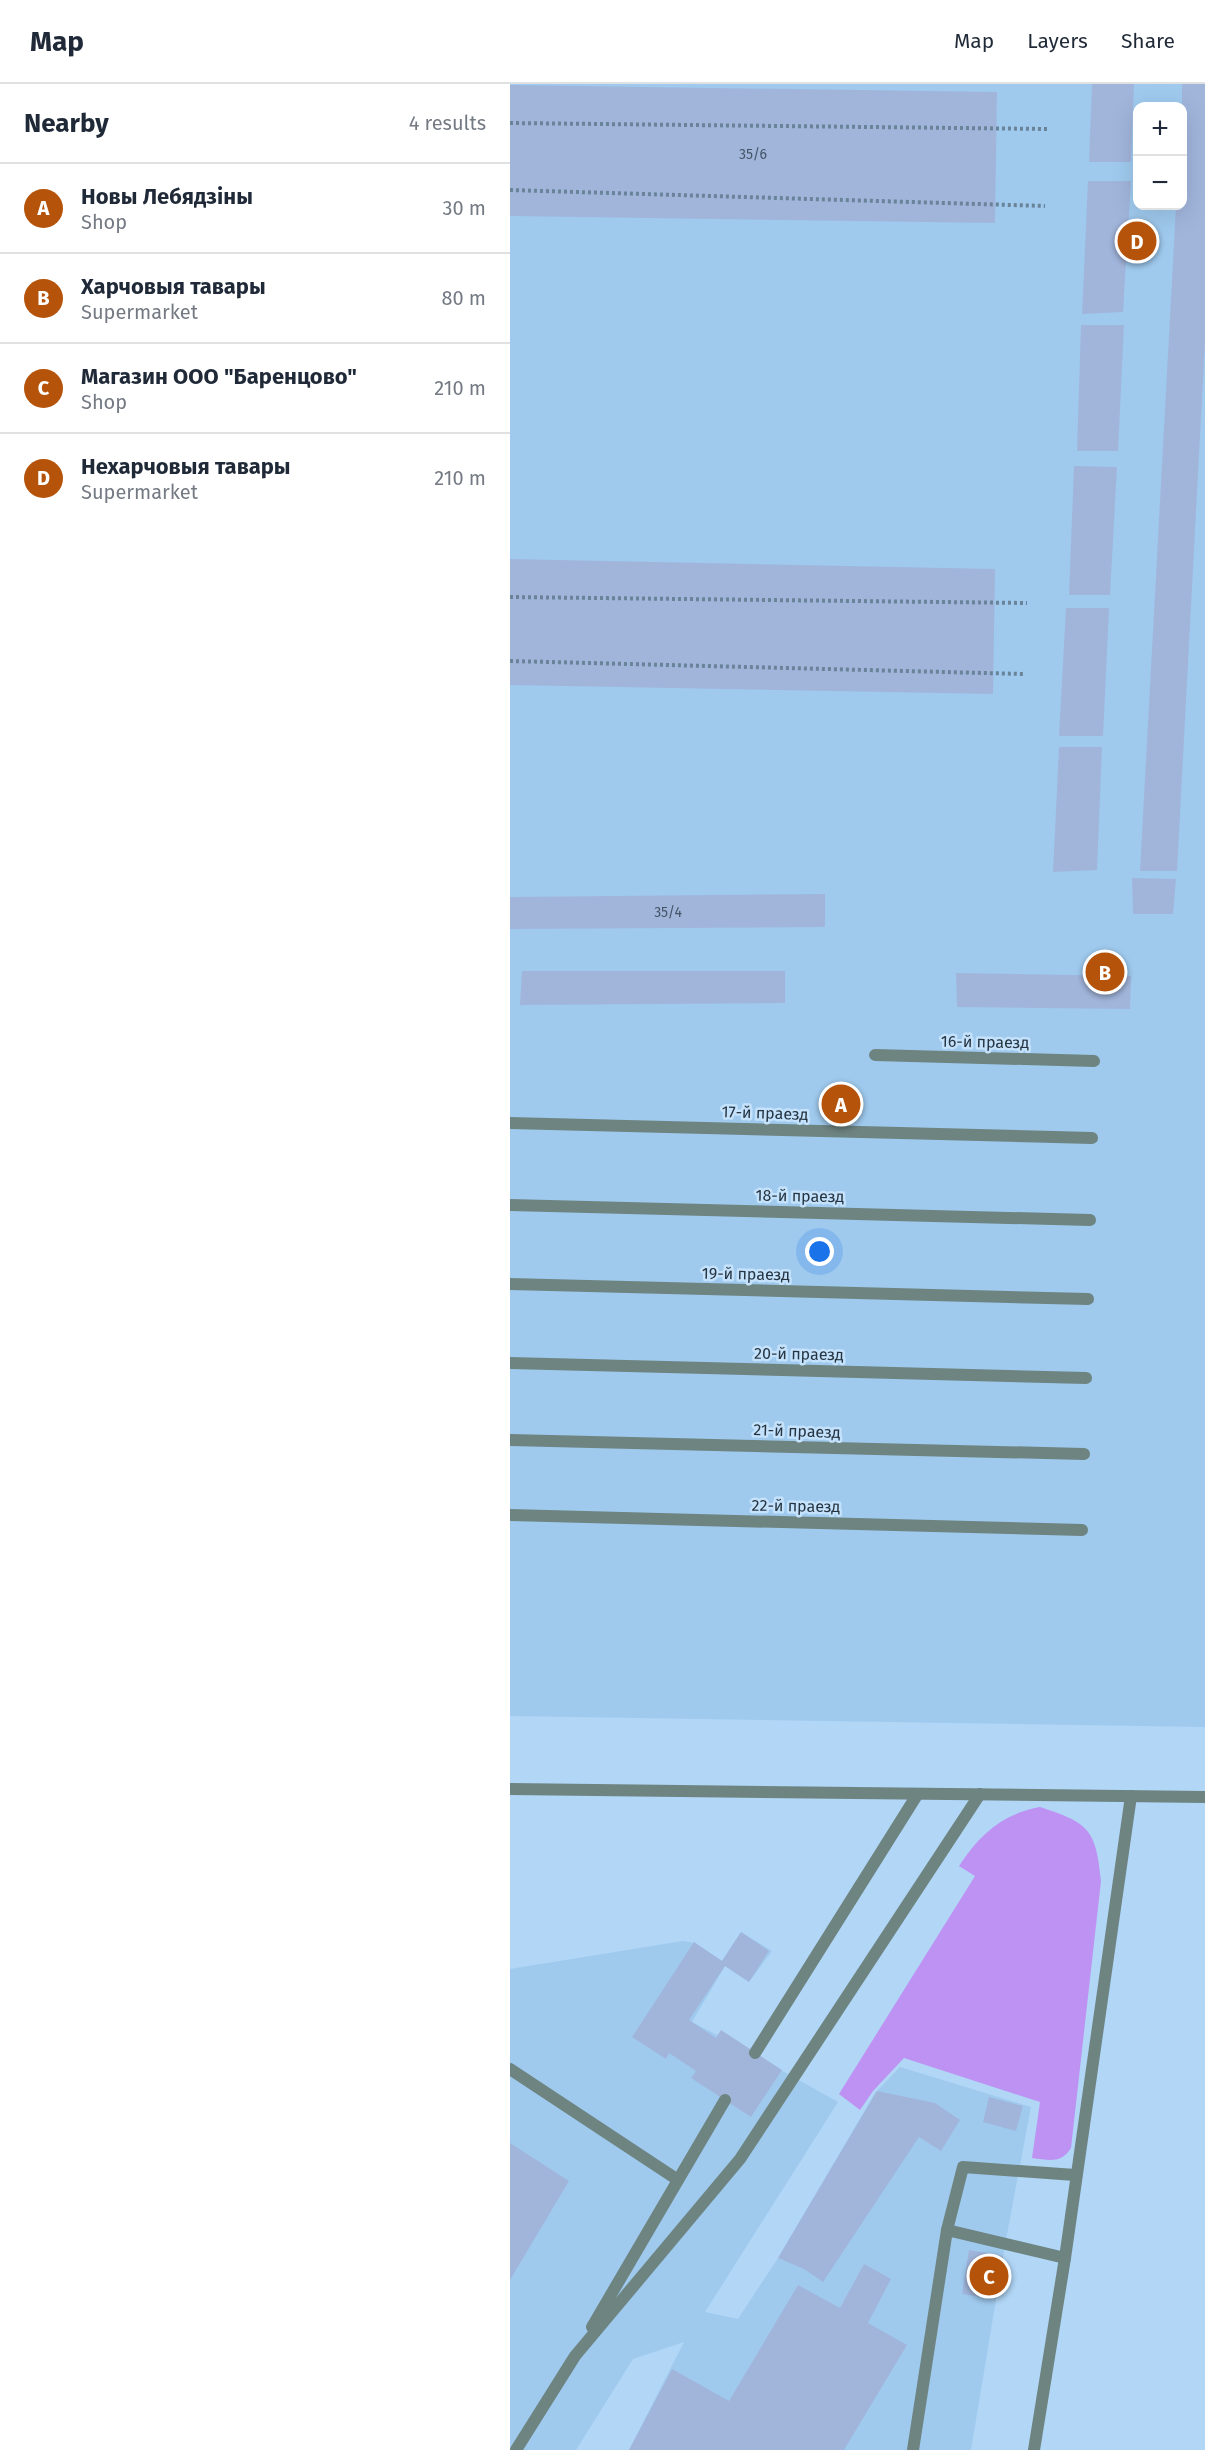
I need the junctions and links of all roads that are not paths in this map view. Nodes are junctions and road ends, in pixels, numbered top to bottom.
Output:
1 (875, 1055) dead end
2 (1094, 1061) dead end
3 (510, 1123) edge
4 (1092, 1138) dead end
5 (510, 1205) edge
6 (1090, 1220) dead end
7 (510, 1284) edge
8 (1088, 1299) dead end
9 (510, 1363) edge
10 (1086, 1378) dead end
11 (510, 1440) edge
12 (1084, 1455) dead end
13 (510, 1515) edge
14 (1082, 1530) dead end
15 (510, 1789) edge
16 (980, 1794) junction
17 (917, 1795) junction
18 (1131, 1796) junction
19 (1205, 1797) edge
20 (755, 2053) dead end
21 (510, 2068) edge
22 (725, 2100) dead end
23 (1075, 2175) junction
24 (678, 2180) junction
25 (947, 2230) junction
26 (1065, 2258) junction
27 (575, 2356) junction
28 (516, 2450) edge
29 (913, 2450) edge
30 (1034, 2450) edge

1 - 2 street, 16-й праезд
3 - 4 street, 17-й праезд
5 - 6 street, 18-й праезд
7 - 8 street, 19-й праезд
9 - 10 street, 20-й праезд
11 - 12 street, 21-й праезд
13 - 14 street, 22-й праезд
15 - 17 street
16 - 17 street
16 - 18 street
16 - 27 street
17 - 20 street
18 - 19 street
18 - 23 street
21 - 24 street
22 - 24 street
23 - 25 street
23 - 26 street
24 - 27 street
25 - 26 street
25 - 29 street
26 - 30 street
27 - 28 street

